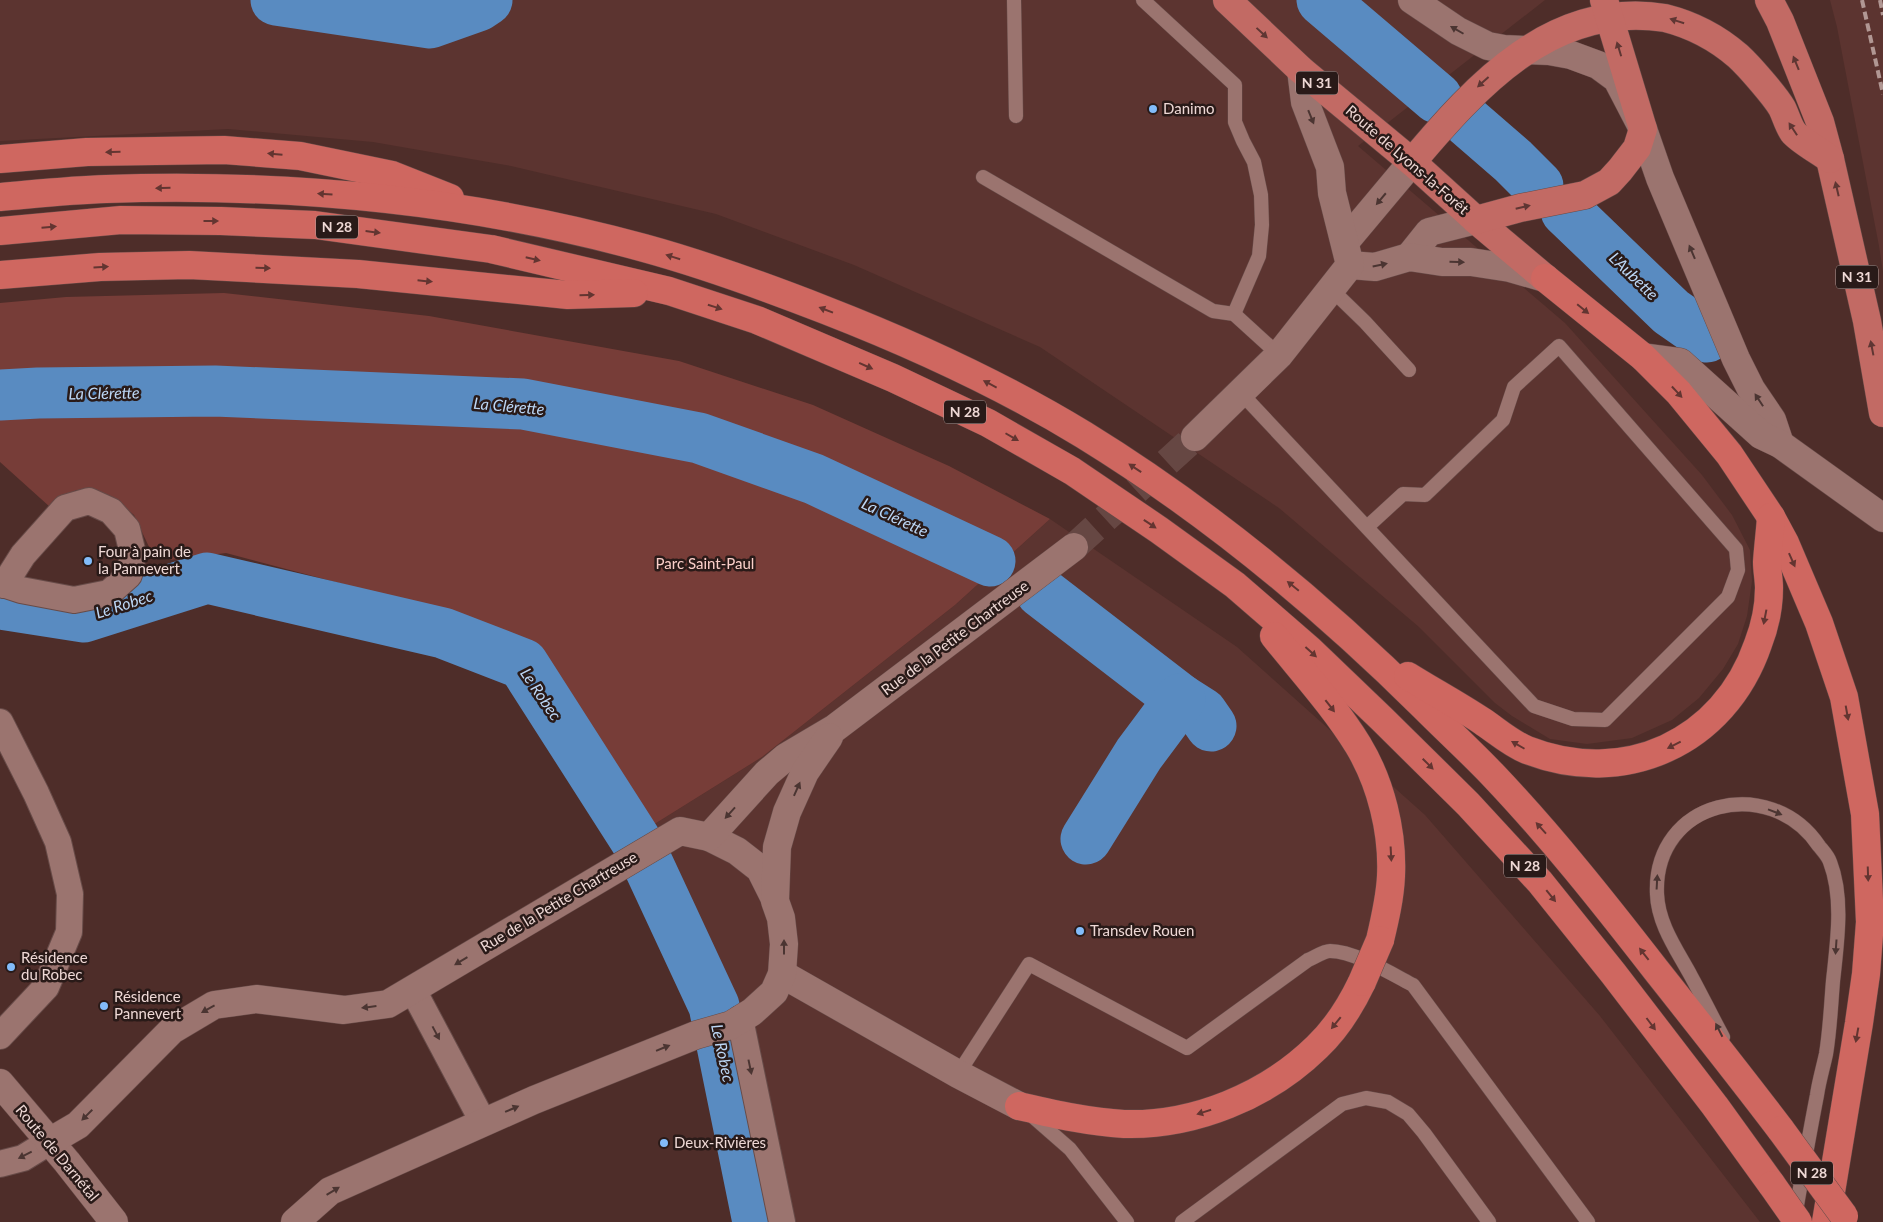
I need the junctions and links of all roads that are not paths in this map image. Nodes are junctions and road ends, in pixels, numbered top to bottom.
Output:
1 (1014, 0) edge
2 (1143, 0) edge
3 (1227, 0) edge
4 (1412, 0) edge
5 (1769, 0) edge
6 (1606, 6) edge
7 (1519, 50) junction
8 (1301, 70) junction
9 (1016, 116) dead end
10 (1643, 129) junction
11 (0, 159) edge
12 (1830, 159) junction
13 (1412, 162) junction
14 (983, 177) dead end
15 (0, 197) edge
16 (495, 216) junction
17 (1476, 220) junction
18 (0, 231) edge
19 (1348, 253) junction
20 (1409, 257) junction
21 (0, 275) edge
22 (1545, 278) junction
23 (1331, 289) junction
24 (669, 292) junction
25 (1234, 314) junction
26 (1280, 355) junction
27 (1643, 357) junction
28 (1409, 370) dead end
29 (1241, 393) junction
30 (1883, 413) edge
31 (1195, 437) tunnel mouth
32 (1780, 444) junction
33 (1771, 516) junction
34 (1883, 518) edge
35 (1367, 527) junction
36 (1074, 547) tunnel mouth
37 (2, 584) edge
38 (1235, 585) junction
39 (1369, 653) junction
40 (0, 722) edge
41 (835, 728) junction
42 (709, 837) junction
43 (775, 901) junction
44 (782, 974) junction
45 (413, 990) junction
46 (736, 1022) junction
47 (0, 1036) edge
48 (958, 1074) junction
49 (0, 1084) edge
50 (1750, 1089) junction
51 (1020, 1106) junction
52 (483, 1122) junction
53 (49, 1142) junction
54 (0, 1164) edge
55 (1839, 1220) edge
56 (114, 1222) edge
57 (295, 1222) edge
58 (782, 1222) edge
59 (1127, 1222) edge
60 (1182, 1222) edge
61 (1489, 1222) edge
62 (1588, 1222) edge
63 (1794, 1222) edge
64 (1798, 1222) edge

1 - 9 lane
2 - 25 lane
3 -> 8 main road, Route de Lyons-la-Forêt / N 31
7 -> 4 street
12 -> 5 main road, N 31
6 - 7 main road
10 -> 6 main road
12 -> 6 main road
7 - 10 street
7 -> 13 main road
8 - 13 main road, Route de Lyons-la-Forêt / N 31
8 -> 19 street
17 -> 10 main road
32 -> 10 street
16 -> 11 highway
30 -> 12 main road, N 31
13 - 17 main road, Route de Lyons-la-Forêt / N 31
13 -> 19 street
14 - 25 lane
16 -> 15 highway, N 28
39 -> 16 highway, N 28
17 - 20 street
17 - 22 main road, Route de Lyons-la-Forêt / N 31
18 -> 24 highway, N 28
19 -> 20 street
19 - 23 street
20 -> 22 street
21 -> 24 highway
22 -> 27 highway, N 31
23 - 26 street
23 - 28 lane
24 -> 38 highway, N 28
25 - 26 lane
26 - 29 street
27 - 32 street
27 -> 33 highway, N 31
29 - 31 street
29 - 35 lane
32 - 34 street
33 -> 39 highway
33 -> 55 highway, N 31
35 - 35 lane
36 - 41 street, Rue de la Petite Chartreuse
37 - 37 street
38 -> 51 highway, bridge
38 -> 64 highway, N 28, bridge
50 -> 39 highway, N 28
40 - 47 street
41 -> 42 street, Rue de la Petite Chartreuse
43 -> 41 street, Rue de la Petite Chartreuse
42 - 43 street, Rue de la Petite Chartreuse
42 -> 45 street, Rue de la Petite Chartreuse
44 -> 43 street, Rue de la Petite Chartreuse
44 - 46 street, Rue de la Petite Chartreuse
44 - 48 street
45 -> 52 street
45 -> 53 street, Rue de la Petite Chartreuse
52 -> 46 street, Rue de la Petite Chartreuse
46 -> 58 street
48 - 51 street
48 - 62 lane
49 - 53 street, Route de Darnétal
50 - 55 highway, N 28, bridge
50 -> 63 lane
51 - 59 lane
57 -> 52 street, Rue de la Petite Chartreuse
53 -> 54 street
53 - 56 street, Route de Darnétal
60 - 61 lane

